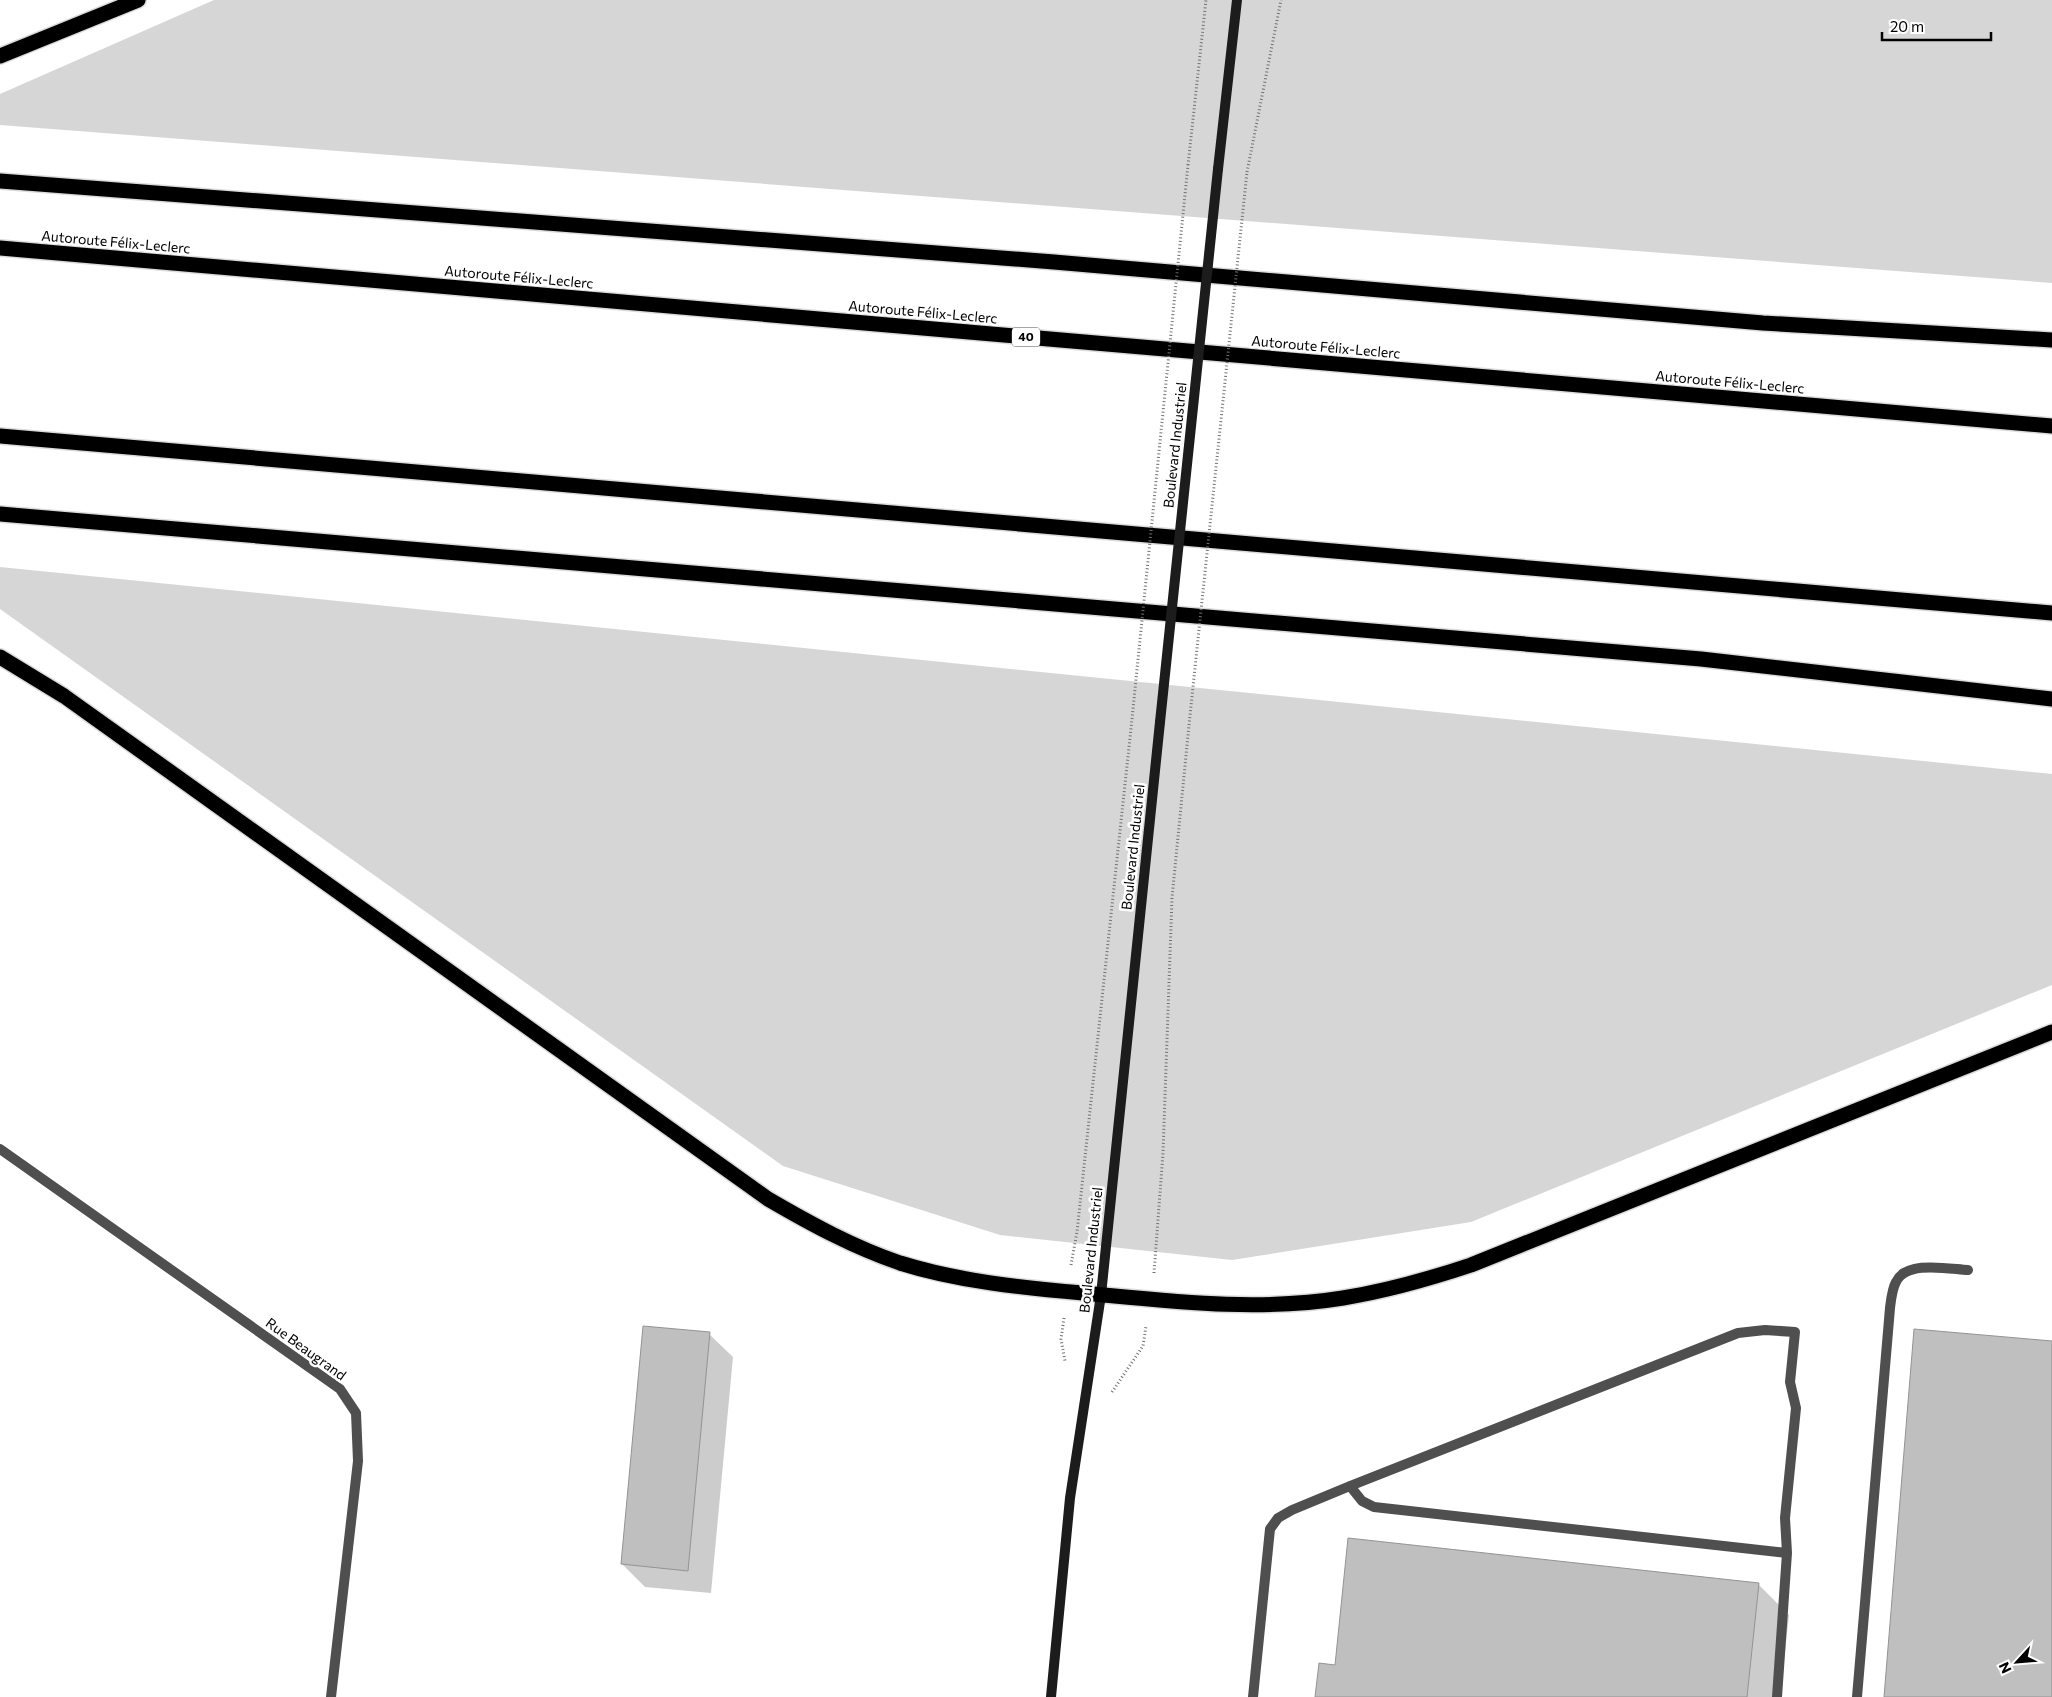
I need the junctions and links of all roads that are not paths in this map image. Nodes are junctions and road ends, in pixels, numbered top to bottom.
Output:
1 (138, 0) edge
2 (1238, 0) edge
3 (0, 56) edge
4 (0, 181) edge
5 (0, 248) edge
6 (2052, 340) edge
7 (2052, 426) edge
8 (0, 436) edge
9 (0, 514) edge
10 (2052, 614) edge
11 (0, 657) edge
12 (2052, 698) edge
13 (2052, 1032) edge
14 (0, 1149) edge
15 (1968, 1270) dead end
16 (1101, 1295) junction
17 (1350, 1486) junction
18 (1787, 1553) junction
19 (331, 1697) edge
20 (1051, 1697) edge
21 (1253, 1697) edge
22 (1777, 1697) edge
23 (1857, 1697) edge

1 - 3 highway
2 - 16 street, Boulevard Industriel, bridge
4 - 6 highway
5 - 7 highway, Autoroute Félix-Leclerc / 40
8 - 10 highway
9 - 12 highway
11 - 16 highway
13 - 16 highway
14 - 19 street, Rue Beaugrand
15 - 23 street
16 - 20 street, Boulevard Industriel
17 - 18 street
17 - 18 street
17 - 21 street
18 - 22 street

